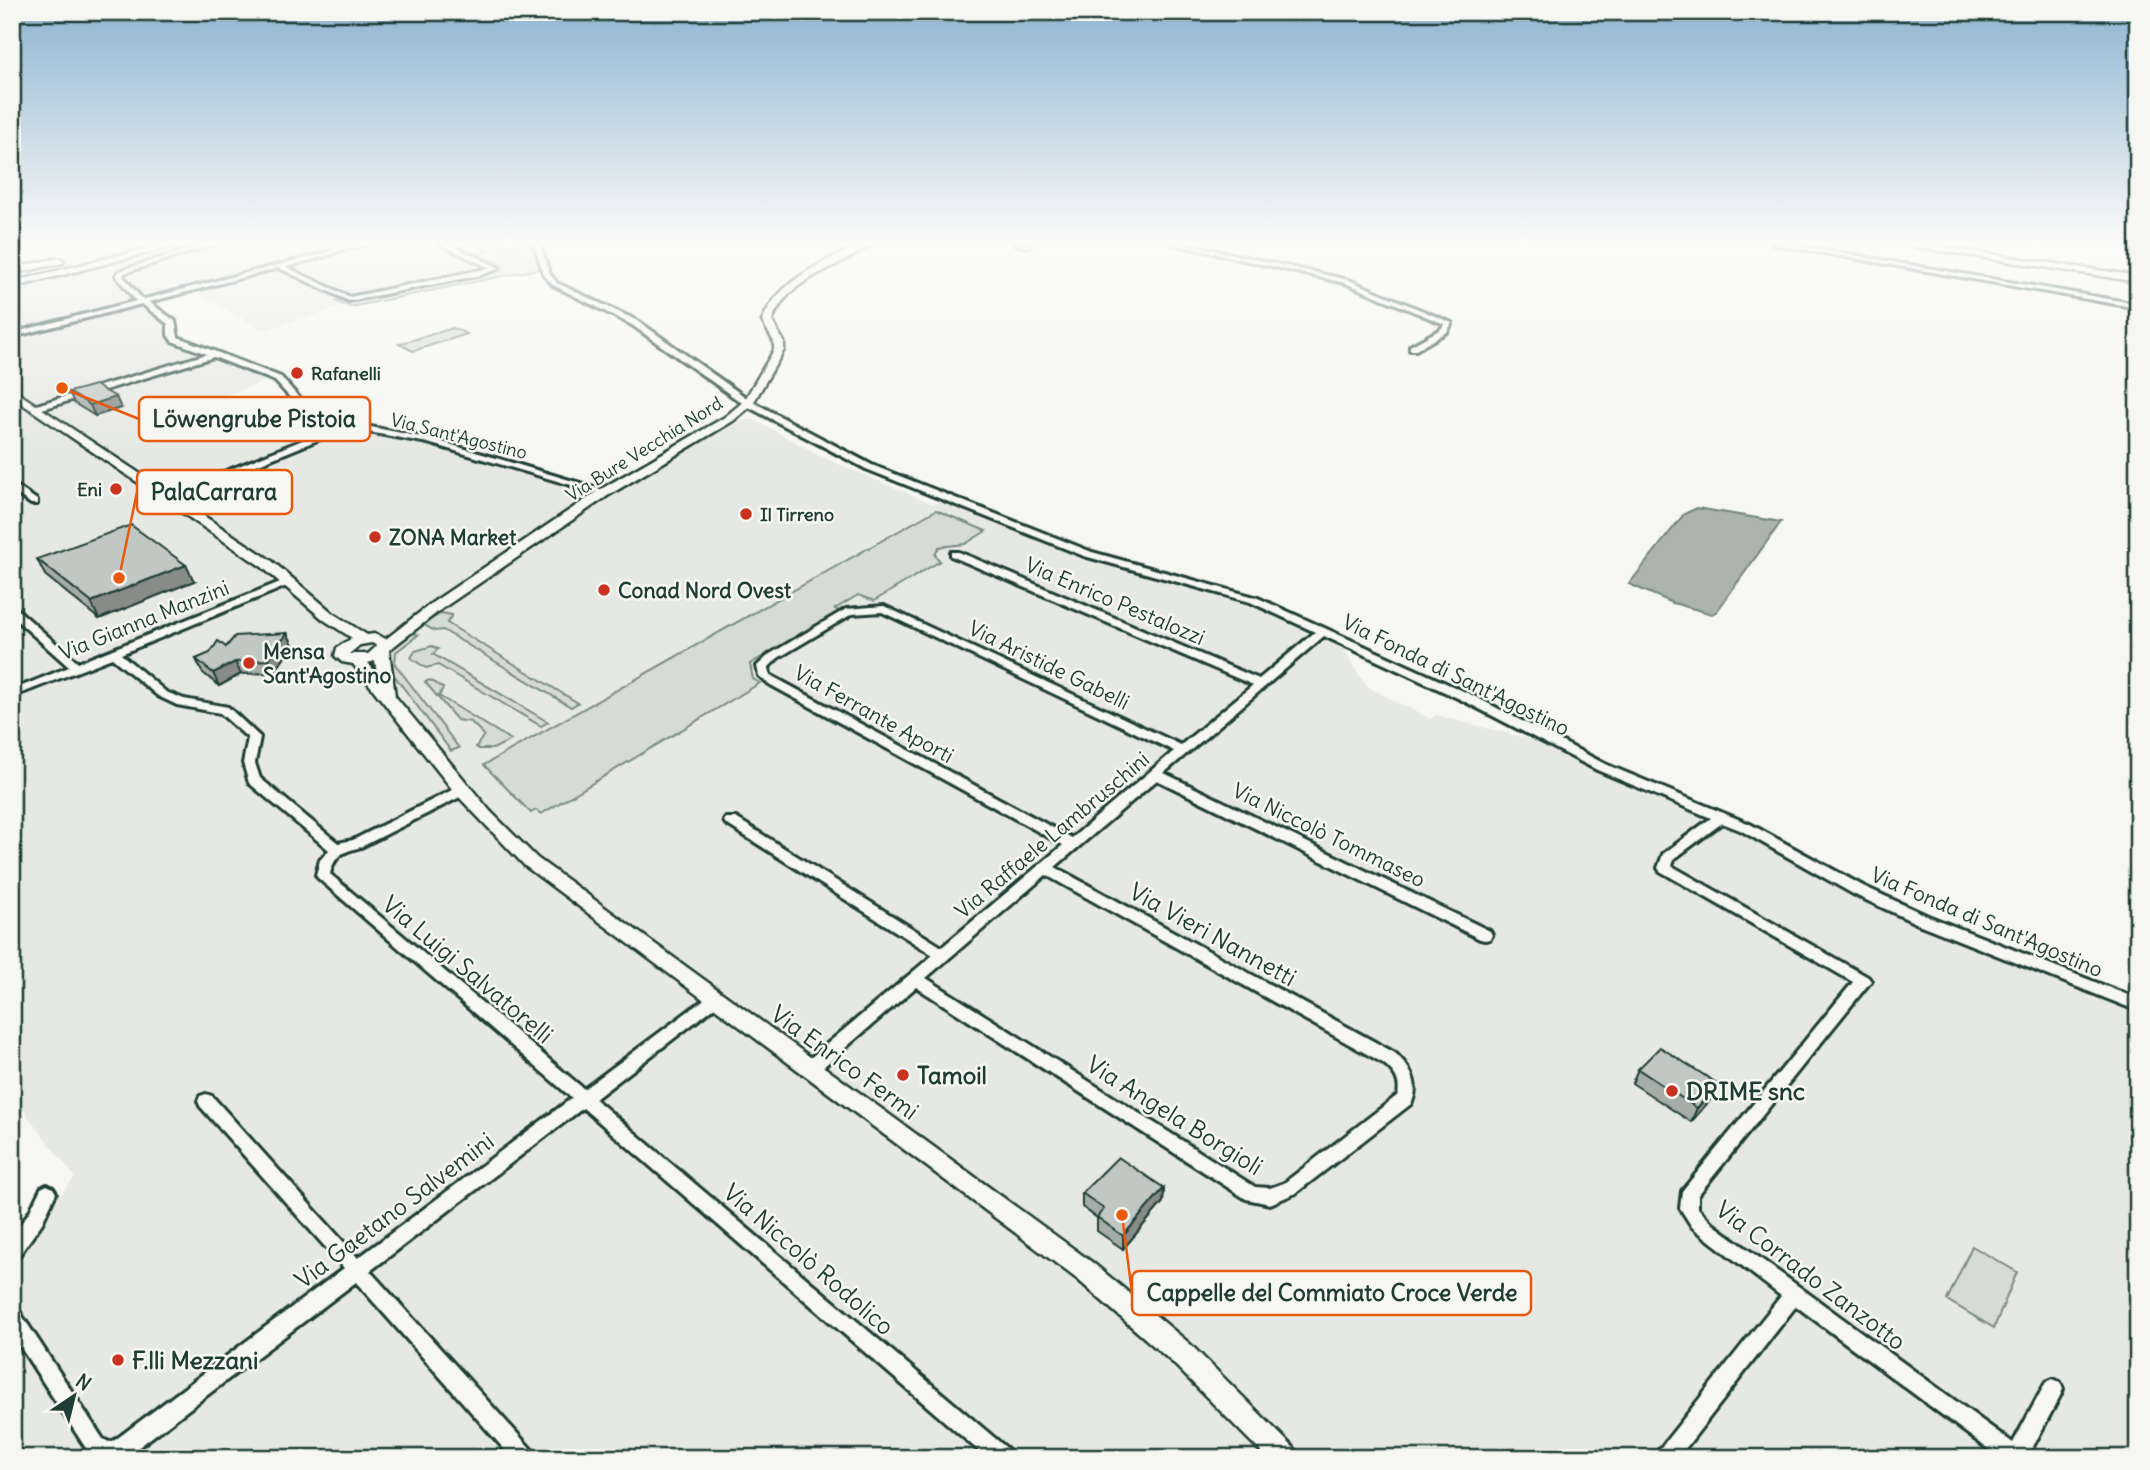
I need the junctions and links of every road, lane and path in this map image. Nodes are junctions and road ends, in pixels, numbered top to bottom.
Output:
1 (97, 313) edge
2 (157, 313) edge
3 (613, 313) edge
4 (770, 313) edge
5 (1423, 313) edge
6 (12, 335) edge
7 (1413, 348) dead end
8 (212, 355) junction
9 (12, 392) edge
10 (748, 403) junction
11 (36, 408) junction
12 (344, 426) junction
13 (12, 486) edge
14 (605, 492) junction
15 (170, 497) junction
16 (34, 502) dead end
17 (955, 554) dead end
18 (290, 581) junction
19 (12, 610) edge
20 (899, 615) joint
21 (329, 617) junction
22 (1322, 632) junction
23 (376, 644) junction
24 (345, 648) junction
25 (113, 653) junction
26 (358, 661) junction
27 (77, 668) junction
28 (1260, 684) junction
29 (12, 695) edge
30 (388, 695) junction
31 (1183, 751) junction
32 (1156, 774) junction
33 (461, 791) junction
34 (1721, 817) junction
35 (731, 821) dead end
36 (1073, 844) junction
37 (340, 849) junction
38 (1045, 868) junction
39 (1485, 935) dead end
40 (944, 955) junction
41 (915, 979) junction
42 (715, 999) junction
43 (2138, 1005) edge
44 (1358, 1040) joint
45 (809, 1069) junction
46 (584, 1097) junction
47 (206, 1101) dead end
48 (47, 1193) dead end
49 (12, 1251) edge
50 (356, 1270) junction
51 (1794, 1294) junction
52 (12, 1317) edge
53 (2053, 1389) dead end
54 (526, 1458) edge
55 (1003, 1458) edge
56 (1286, 1458) edge
57 (1665, 1458) edge
58 (2016, 1458) edge

1 - 6 street
2 - 8 street, Via Sant'Agostino
3 - 10 street, Via Fonda di Sant'Agostino
4 - 10 street, Via Bure Vecchia Nord
5 - 7 street
8 - 11 street
8 - 12 street, Via Sant'Agostino
9 - 11 street
10 - 14 street, Via Bure Vecchia Nord
10 - 22 street, Via Fonda di Sant'Agostino
11 - 15 street
12 - 14 street, Via Sant'Agostino
12 - 15 street
13 - 16 street
14 - 23 street, Via Bure Vecchia Nord
15 - 18 street
17 - 28 street, Via Enrico Pestalozzi
18 - 21 street
18 - 25 street, Via Gianna Manzini
19 - 27 street
20 - 31 street, Via Aristide Gabelli
20 - 36 street, Via Ferrante Aporti
21 - 23 street
21 - 24 street
22 - 28 street, Via Raffaele Lambruschini
22 - 34 street, Via Fonda di Sant'Agostino
23 - 24 street
23 - 26 street
23 - 30 street
24 - 26 street
25 - 27 street, Via Gianna Manzini
25 - 37 street
26 - 30 street, Via Enrico Fermi
27 - 29 street, Via Gianna Manzini
28 - 31 street, Via Raffaele Lambruschini
30 - 33 street, Via Enrico Fermi
31 - 32 street, Via Raffaele Lambruschini
32 - 36 street, Via Raffaele Lambruschini
32 - 39 street, Via Niccolò Tommaseo
33 - 37 street
33 - 42 street, Via Enrico Fermi
34 - 43 street, Via Fonda di Sant'Agostino
34 - 51 street, Via Corrado Zanzotto
35 - 40 street
36 - 38 street, Via Raffaele Lambruschini
37 - 46 street, Via Luigi Salvatorelli
38 - 40 street, Via Raffaele Lambruschini
38 - 44 street, Via Vieri Nannetti
40 - 41 street, Via Raffaele Lambruschini
41 - 44 street, Via Angela Borgioli
41 - 45 street, Via Raffaele Lambruschini
42 - 45 street, Via Enrico Fermi
42 - 46 street, Via Gaetano Salvemini
45 - 56 street, Via Enrico Fermi
46 - 50 street, Via Gaetano Salvemini
46 - 55 street, Via Niccolò Rodolico
47 - 50 street
48 - 49 street
50 - 52 street, Via Gaetano Salvemini
50 - 54 street
51 - 57 street
51 - 58 street, Via Corrado Zanzotto
53 - 58 street

